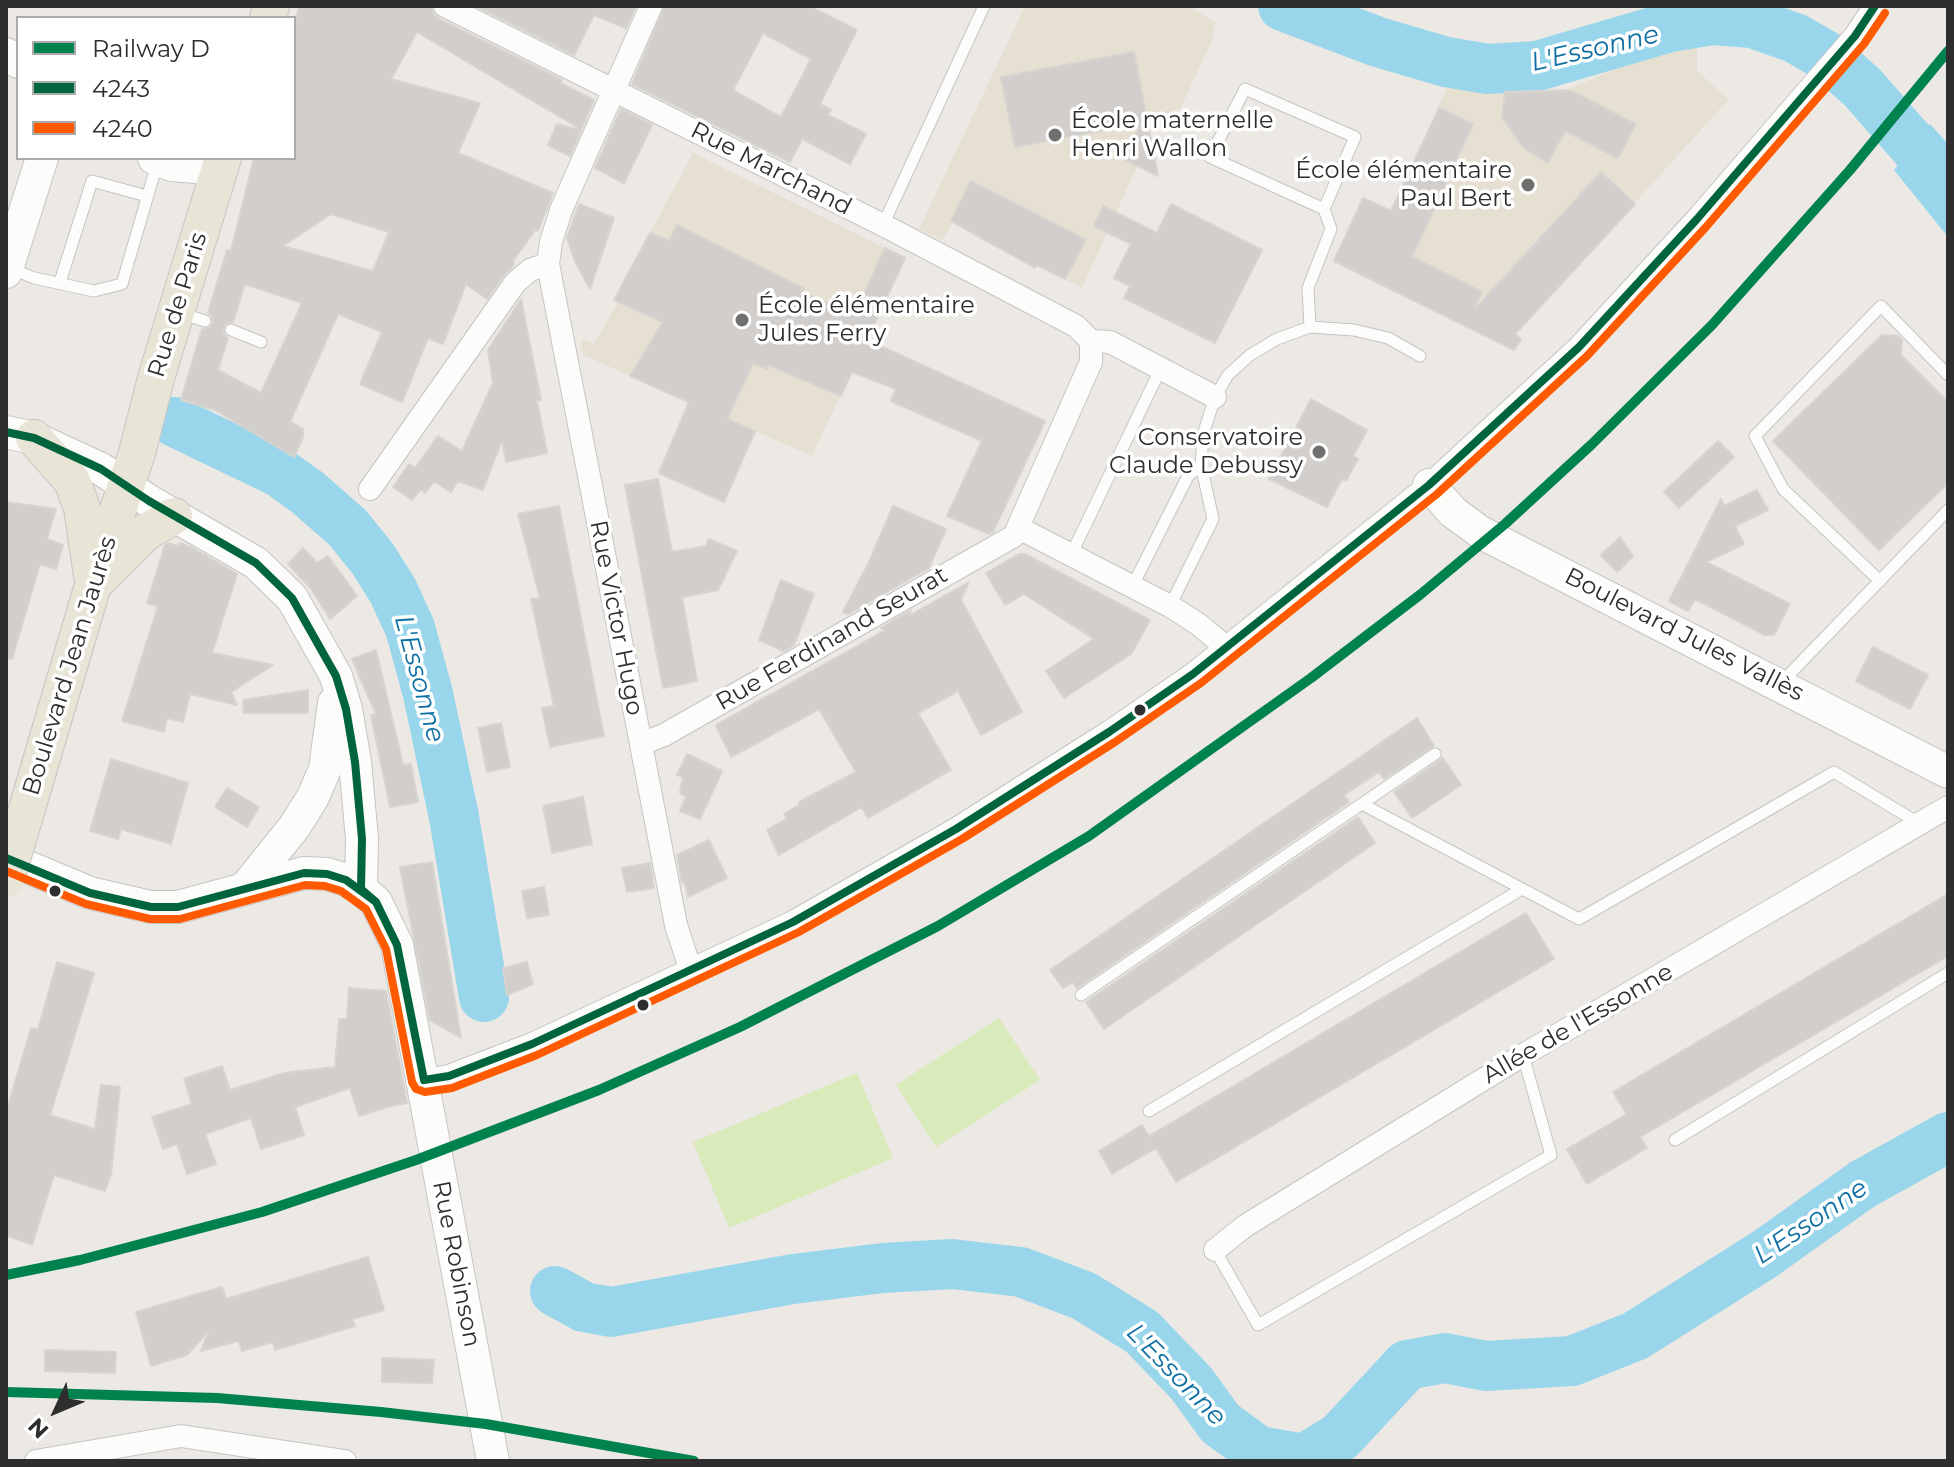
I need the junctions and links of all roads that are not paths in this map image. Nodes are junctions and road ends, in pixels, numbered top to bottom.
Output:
1 (445, 6) edge
2 (651, 6) edge
3 (984, 6) edge
4 (1875, 6) edge
5 (614, 90) junction
6 (41, 160) edge
7 (156, 160) edge
8 (160, 160) edge
9 (221, 163) edge
10 (147, 196) junction
11 (1324, 209) junction
12 (883, 225) junction
13 (548, 264) junction
14 (7, 270) edge
15 (60, 282) junction
16 (1310, 327) junction
17 (231, 330) dead end
18 (1091, 341) junction
19 (261, 342) dead end
20 (1420, 356) dead end
21 (1161, 368) junction
22 (1948, 375) edge
23 (1215, 397) junction
24 (20, 435) edge
25 (1201, 465) junction
26 (131, 469) junction
27 (1429, 485) junction
28 (370, 489) dead end
29 (1948, 510) edge
30 (174, 516) junction
31 (1019, 528) junction
32 (1071, 555) junction
33 (1880, 581) junction
34 (93, 585) junction
35 (1132, 587) junction
36 (1170, 606) junction
37 (1227, 648) junction
38 (336, 676) junction
39 (1780, 685) junction
40 (641, 744) junction
41 (1435, 754) dead end
42 (1948, 772) edge
43 (1362, 804) junction
44 (1948, 807) edge
45 (1921, 824) junction
46 (6, 858) edge
47 (6, 879) edge
48 (246, 887) junction
49 (361, 889) junction
50 (1522, 889) junction
51 (691, 971) junction
52 (1948, 973) edge
53 (1081, 995) dead end
54 (1523, 1055) junction
55 (424, 1080) junction
56 (1149, 1111) dead end
57 (1675, 1140) dead end
58 (1215, 1250) joint
59 (36, 1461) edge
60 (345, 1461) edge
61 (493, 1461) edge

1 - 5 street, Rue Marchand
2 - 5 street
3 - 12 lane
4 - 27 street
5 - 12 street, Rue Marchand
5 - 13 street
6 - 14 street
7 - 10 lane
8 - 9 street
9 - 26 main road, Rue de Paris
10 - 15 lane
10 - 15 lane
11 - 11 lane
11 - 16 lane
12 - 18 street, Rue Marchand
13 - 28 street
13 - 40 street, Rue Victor Hugo
14 - 15 lane
16 - 20 lane
16 - 23 lane
17 - 19 lane
18 - 21 street
18 - 31 street
21 - 23 street
21 - 32 lane
22 - 33 lane
23 - 25 lane
24 - 26 street
24 - 34 main road
25 - 35 lane
25 - 36 lane
26 - 30 street
26 - 34 main road, Boulevard Jean Jaurès
27 - 37 street
27 - 39 street, Boulevard Jules Vallès
29 - 33 lane
30 - 34 main road
30 - 38 street
31 - 32 street
31 - 40 street, Rue Ferdinand Seurat
32 - 35 street
33 - 39 lane
34 - 47 main road, Boulevard Jean Jaurès, bridge
35 - 36 street
36 - 37 street
37 - 51 street
38 - 48 street
38 - 49 street
39 - 42 street, Boulevard Jules Vallès
40 - 51 street, Rue Victor Hugo
41 - 43 lane
43 - 50 lane
43 - 53 lane
44 - 45 street, Allée de l'Essonne
45 - 50 lane
45 - 54 street, Allée de l'Essonne
46 - 48 street
48 - 49 street
49 - 55 street, Rue Robinson
50 - 56 lane
51 - 55 street
52 - 57 lane
54 - 58 street, Allée de l'Essonne
54 - 58 lane
55 - 61 street, Rue Robinson
59 - 60 street

